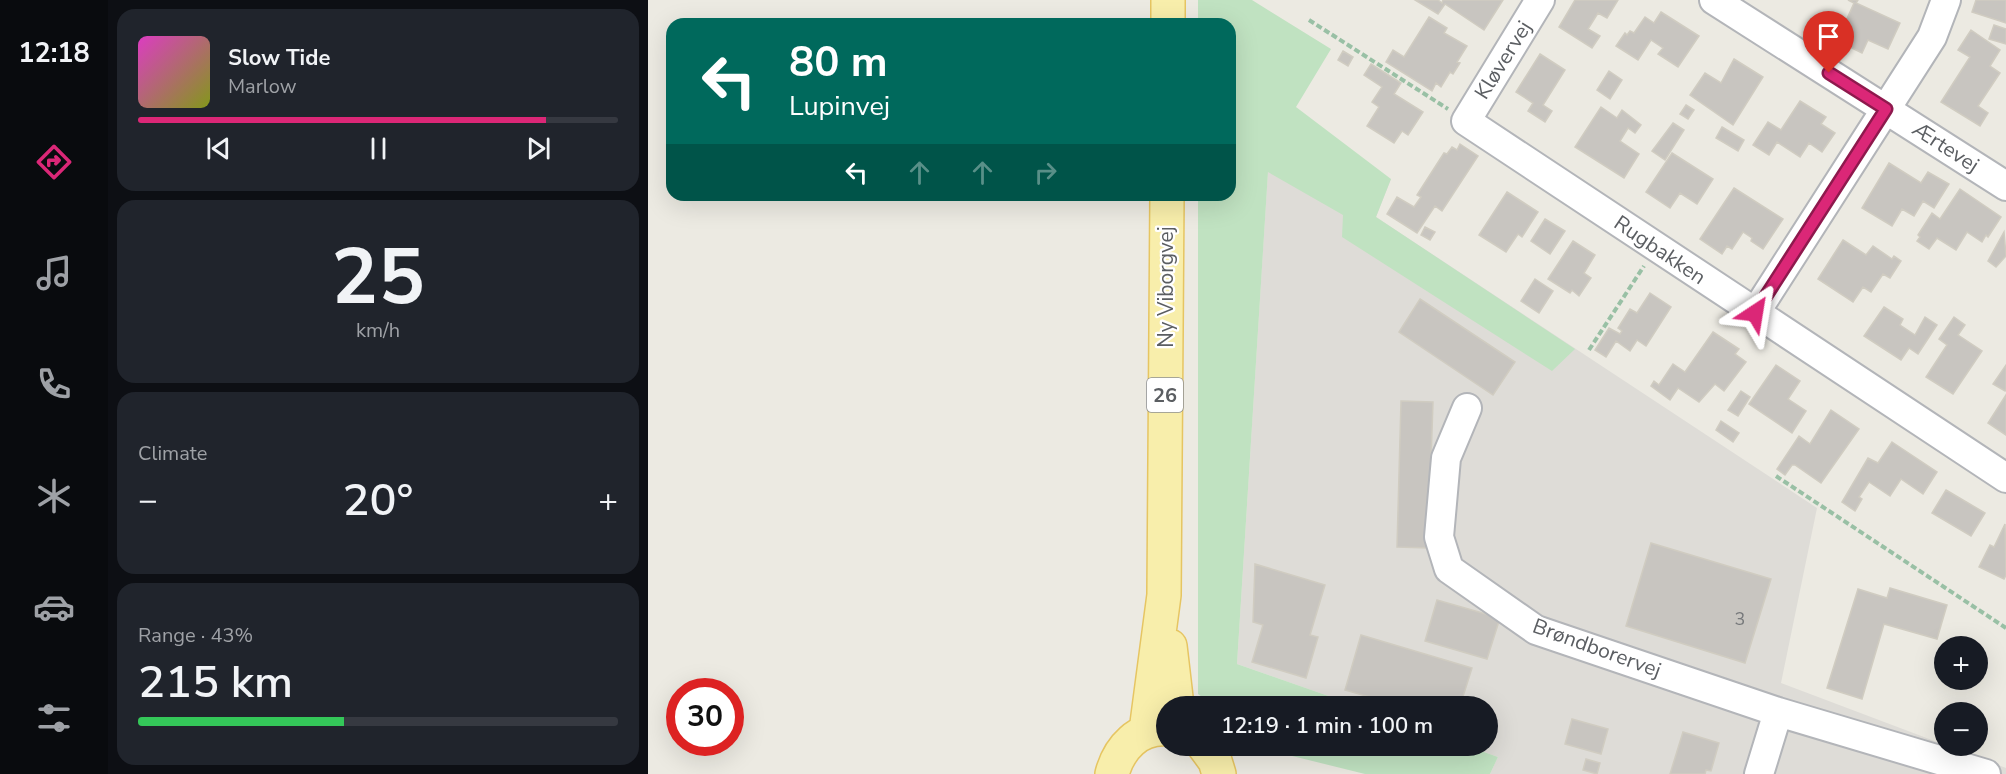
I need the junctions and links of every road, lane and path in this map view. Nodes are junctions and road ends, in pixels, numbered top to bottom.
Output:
1 (1168, 0) edge
2 (1540, 0) edge
3 (1714, 0) edge
4 (1946, 0) edge
5 (1168, 18) edge
6 (1309, 20) dead end
7 (1886, 109) junction
8 (1466, 121) junction
9 (2006, 186) edge
10 (1167, 201) edge
11 (1656, 248) junction
12 (1755, 313) junction
13 (1589, 350) dead end
14 (1467, 408) dead end
15 (1776, 476) dead end
16 (2006, 478) edge
17 (1164, 595) junction
18 (2006, 628) edge
19 (1159, 696) edge
20 (1176, 696) edge
21 (1778, 712) junction
22 (1156, 730) edge
23 (1112, 774) edge
24 (1760, 774) edge
25 (1986, 774) edge

1 - 5 main road
2 - 8 street, Kløvervej
3 - 7 street, Ærtevej
4 - 7 street
6 - 8 path
7 - 9 street, Ærtevej
7 - 12 street
8 - 11 street, Rugbakken
10 - 17 main road, Ny Viborgvej / 26
11 - 12 street, Rugbakken
11 - 13 path
12 - 16 street, Rugbakken
14 - 21 street, Brøndborervej
15 - 18 path
17 - 19 main road, Ny Viborgvej / 26
17 - 20 main road, Ny Viborgvej / 26
21 - 24 street
21 - 25 street, Brøndborervej
22 - 23 main road, 26

